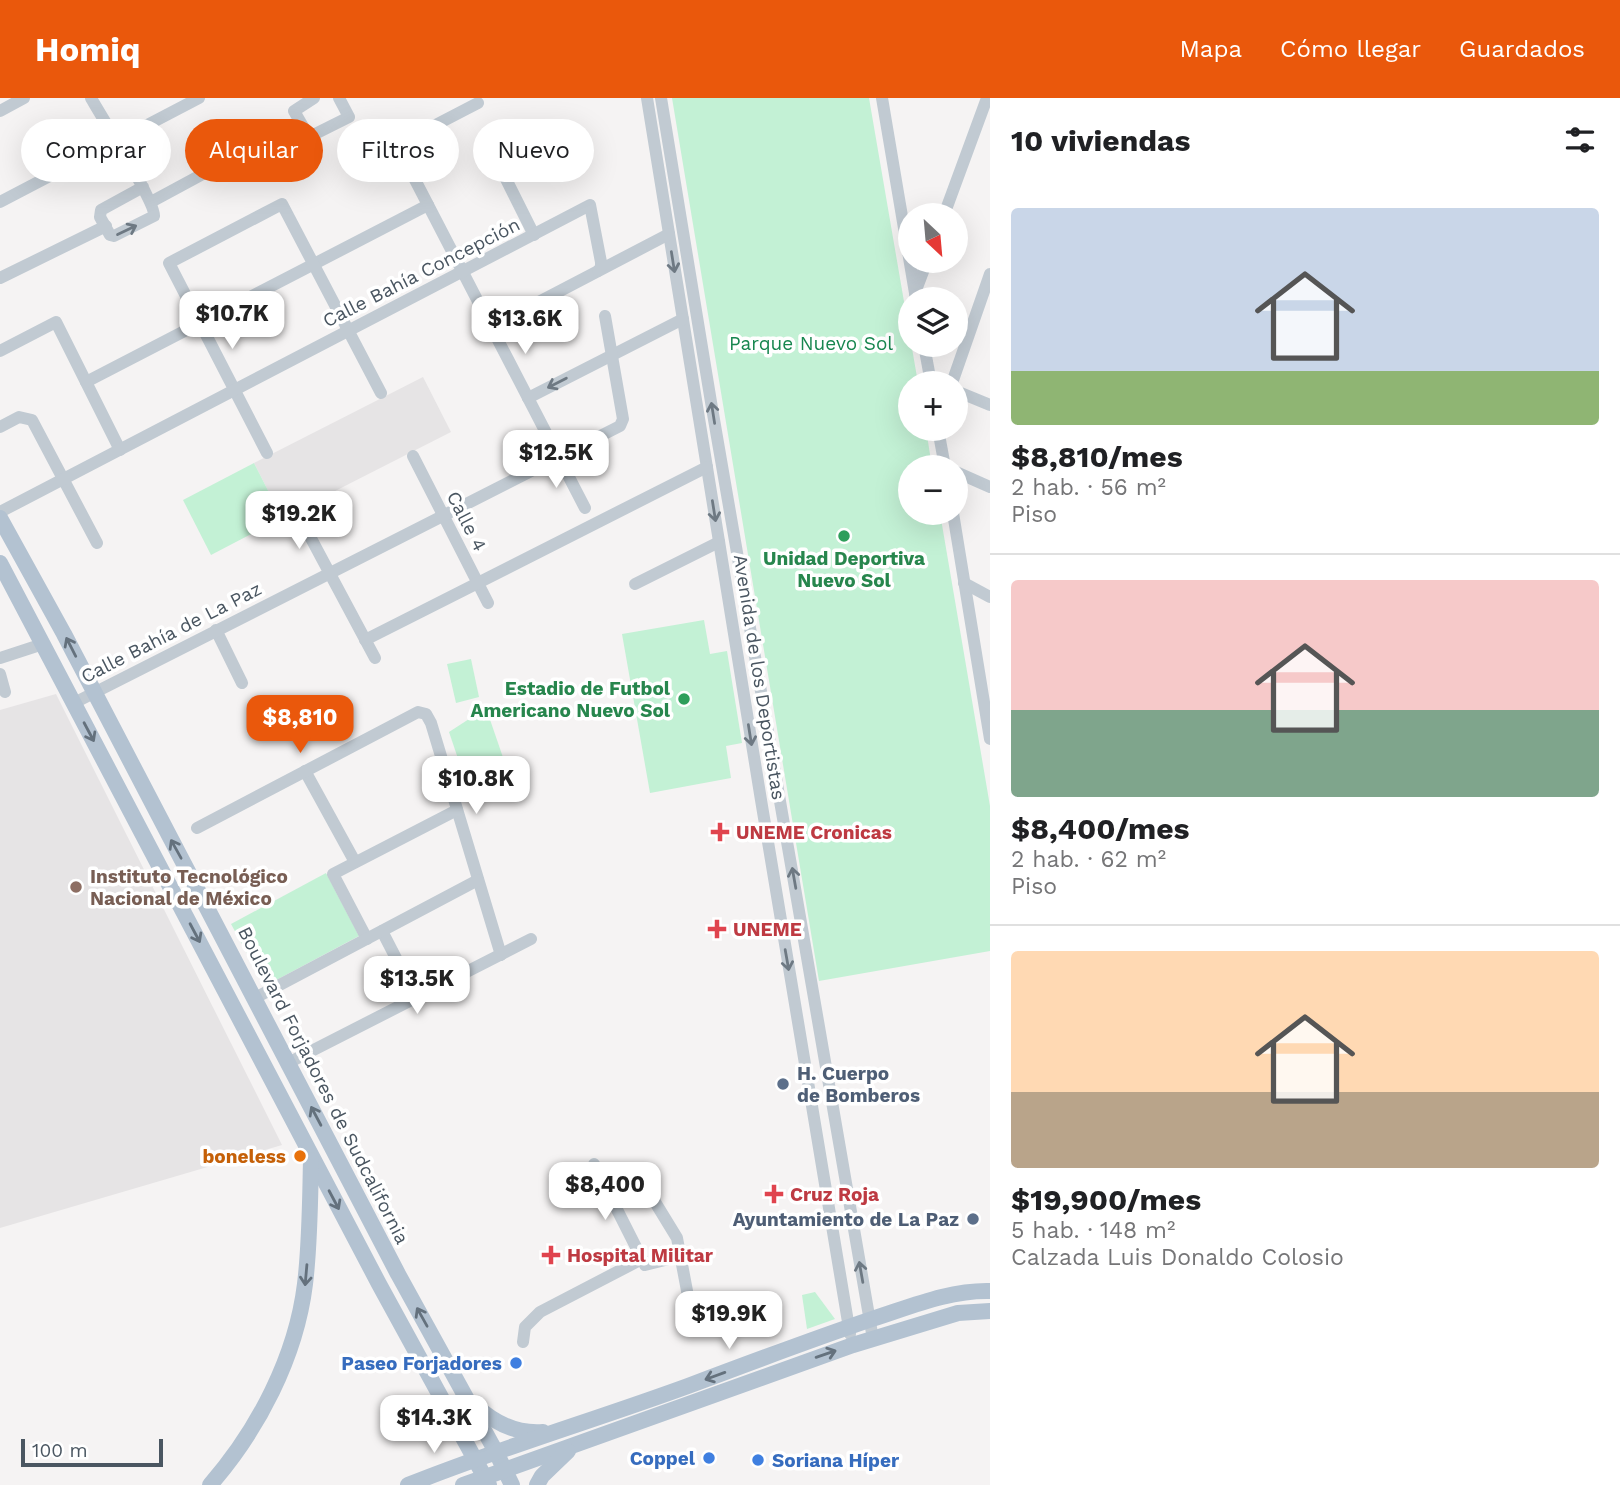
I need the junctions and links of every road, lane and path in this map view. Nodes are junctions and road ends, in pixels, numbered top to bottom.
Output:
1 (24, 98) edge
2 (91, 98) edge
3 (198, 98) edge
4 (314, 98) edge
5 (340, 98) edge
6 (647, 98) edge
7 (661, 98) edge
8 (883, 98) edge
9 (986, 99) edge
10 (478, 103) dead end
11 (0, 111) edge
12 (102, 119) edge
13 (158, 119) edge
14 (298, 119) edge
15 (323, 130) edge
16 (38, 182) edge
17 (140, 182) edge
18 (187, 182) edge
19 (508, 182) edge
20 (143, 187) junction
21 (0, 202) edge
22 (150, 202) junction
23 (678, 202) junction
24 (948, 203) edge
25 (664, 204) junction
26 (428, 205) junction
27 (106, 226) junction
28 (534, 234) junction
29 (669, 234) junction
30 (314, 265) junction
31 (598, 271) junction
32 (463, 272) junction
33 (990, 274) edge
34 (0, 278) edge
35 (914, 287) edge
36 (605, 316) dead end
37 (683, 319) junction
38 (200, 324) junction
39 (491, 327) junction
40 (348, 331) junction
41 (0, 351) edge
42 (612, 355) junction
43 (956, 371) edge
44 (86, 382) junction
45 (234, 390) junction
46 (381, 393) dead end
47 (968, 396) edge
48 (528, 398) junction
49 (990, 405) edge
50 (0, 427) edge
51 (120, 450) junction
52 (267, 453) dead end
53 (413, 456) dead end
54 (558, 456) junction
55 (707, 467) junction
56 (968, 477) edge
57 (63, 479) junction
58 (990, 487) edge
59 (585, 508) dead end
60 (0, 512) edge
61 (298, 514) dead end
62 (442, 515) junction
63 (0, 518) edge
64 (955, 525) edge
65 (97, 542) dead end
66 (719, 542) junction
67 (0, 563) edge
68 (329, 573) junction
69 (478, 583) junction
70 (964, 583) junction
71 (635, 584) dead end
72 (990, 597) edge
73 (488, 603) dead end
74 (746, 607) junction
75 (730, 610) junction
76 (216, 630) junction
77 (365, 640) junction
78 (43, 644) junction
79 (0, 658) edge
80 (375, 659) dead end
81 (0, 674) edge
82 (242, 683) dead end
83 (5, 692) dead end
84 (94, 693) junction
85 (74, 703) junction
86 (989, 726) edge
87 (990, 739) edge
88 (305, 771) junction
89 (781, 796) junction
90 (761, 800) junction
91 (457, 810) junction
92 (197, 828) dead end
93 (355, 863) junction
94 (478, 880) junction
95 (382, 931) junction
96 (367, 939) junction
97 (531, 939) dead end
98 (501, 954) junction
99 (814, 993) junction
100 (794, 997) junction
101 (255, 998) junction
102 (416, 998) junction
103 (277, 1043) junction
104 (258, 1053) junction
105 (824, 1053) junction
106 (803, 1055) junction
107 (288, 1063) junction
108 (831, 1096) junction
109 (811, 1100) junction
110 (311, 1158) junction
111 (842, 1158) junction
112 (821, 1162) junction
113 (594, 1164) dead end
114 (648, 1172) dead end
115 (850, 1207) junction
116 (829, 1210) junction
117 (681, 1256) junction
118 (642, 1259) junction
119 (398, 1274) junction
120 (379, 1284) junction
121 (990, 1291) edge
122 (990, 1311) edge
123 (691, 1312) dead end
124 (869, 1321) junction
125 (849, 1327) junction
126 (873, 1339) junction
127 (523, 1342) dead end
128 (853, 1345) junction
129 (466, 1398) junction
130 (646, 1402) junction
131 (632, 1424) junction
132 (562, 1431) junction
133 (579, 1443) junction
134 (496, 1452) junction
135 (475, 1458) junction
136 (504, 1469) junction
137 (487, 1481) edge
138 (210, 1485) edge
139 (408, 1485) edge
140 (463, 1485) edge
141 (512, 1485) edge
142 (537, 1485) edge

1 - 11 street
2 - 12 street
3 - 13 street
4 - 14 street
5 - 15 street
6 - 25 street, Avenida de los Deportistas
7 - 23 street, Avenida de los Deportistas
8 - 35 street
9 - 24 street
10 - 26 street
16 - 21 street
17 - 20 street
18 - 22 street
19 - 28 street
20 - 22 street
20 - 27 street
27 -> 22 street
23 - 25 street
74 -> 23 street, Avenida de los Deportistas
25 - 29 street, Avenida de los Deportistas
26 - 30 street
26 - 32 street
27 - 34 street
28 - 31 street, Calle Bahía Concepción
28 - 32 street, Calle Bahía Concepción
29 - 31 street
29 -> 37 street, Avenida de los Deportistas
30 - 38 street
30 - 38 street
30 - 40 street
31 - 39 street
32 - 39 street
32 - 40 street, Calle Bahía Concepción
33 - 43 street
36 - 42 street
37 - 42 street
37 - 55 street, Avenida de los Deportistas
38 - 44 street
38 - 45 street
39 - 48 street
40 - 45 street, Calle Bahía Concepción
40 - 46 street
41 - 44 street
42 -> 48 street
42 - 54 street, Calle Bahía de La Paz
44 - 51 street
45 - 51 street, Calle Bahía Concepción
45 - 52 street
47 - 49 street
48 - 54 street
50 - 57 street
51 - 57 street, Calle Bahía Concepción
53 - 62 street, Calle 4
54 - 59 street
54 - 62 street, Calle Bahía de La Paz
55 -> 66 street, Avenida de los Deportistas
55 - 69 street
56 - 58 street
57 - 60 street, Calle Bahía Concepción
57 - 65 street
61 - 68 street
62 - 68 street, Calle Bahía de La Paz
62 - 69 street, Calle 4
84 -> 63 main road, Boulevard Forjadores de Sudcalifornia
64 - 70 street
66 - 71 street
66 - 75 street, Avenida de los Deportistas
67 - 78 main road
68 - 76 street, Calle Bahía de La Paz
68 - 77 street
69 - 73 street, Calle 4
69 - 77 street
70 - 72 street
70 - 86 street
74 - 75 street
74 - 89 street, Avenida de los Deportistas
75 -> 90 street, Avenida de los Deportistas
76 - 82 street
76 - 84 street, Calle Bahía de La Paz
77 - 80 street
78 - 79 street
78 - 85 main road
81 - 83 street
84 - 85 street, Calle Bahía de La Paz
101 -> 84 main road, Boulevard Forjadores de Sudcalifornia
85 -> 104 main road
86 - 87 street
88 - 91 street
88 - 92 street
88 - 93 street
89 - 90 street
99 -> 89 street, Avenida de los Deportistas
90 -> 100 street, Avenida de los Deportistas
91 - 93 street
91 - 94 street
93 - 96 street
94 - 95 street
94 - 98 street
95 - 96 street
95 - 102 street
96 - 101 street
97 - 98 street
98 - 102 street
99 - 100 street
99 - 105 street, Avenida de los Deportistas
100 - 106 street, Avenida de los Deportistas
101 - 103 main road, Boulevard Forjadores de Sudcalifornia
102 - 107 street
103 - 104 main road
103 - 107 main road, Boulevard Forjadores de Sudcalifornia
104 - 110 main road
105 - 106 street
105 - 108 street, Avenida de los Deportistas
106 - 109 street, Avenida de los Deportistas
119 -> 107 main road, Boulevard Forjadores de Sudcalifornia
108 - 109 street
108 - 111 street, Avenida de los Deportistas
109 - 112 street, Avenida de los Deportistas
110 -> 120 main road
110 -> 138 main road
111 - 112 street
111 - 115 street, Avenida de los Deportistas
112 - 116 street, Avenida de los Deportistas
113 - 118 street
114 - 117 street
115 - 116 street
124 -> 115 street, Avenida de los Deportistas
116 - 125 street, Avenida de los Deportistas
117 - 118 street
117 - 123 street
118 - 127 street
119 - 120 main road
129 -> 119 main road, Boulevard Forjadores de Sudcalifornia
120 - 135 main road
121 - 124 main road
122 - 126 main road
124 - 125 main road
124 - 126 street, Avenida de los Deportistas
125 - 128 street, Avenida de los Deportistas
125 -> 130 main road
126 - 128 main road
131 -> 128 main road
129 - 132 main road
129 - 134 main road, Boulevard Forjadores de Sudcalifornia
130 - 131 main road
130 - 132 main road
131 - 133 main road
132 - 134 main road
133 - 136 main road
133 - 142 main road
134 - 135 main road
134 - 136 main road, Boulevard Forjadores de Sudcalifornia
135 - 137 main road
135 - 139 main road
136 - 137 main road
136 - 141 main road, Boulevard Forjadores de Sudcalifornia
137 - 140 main road

